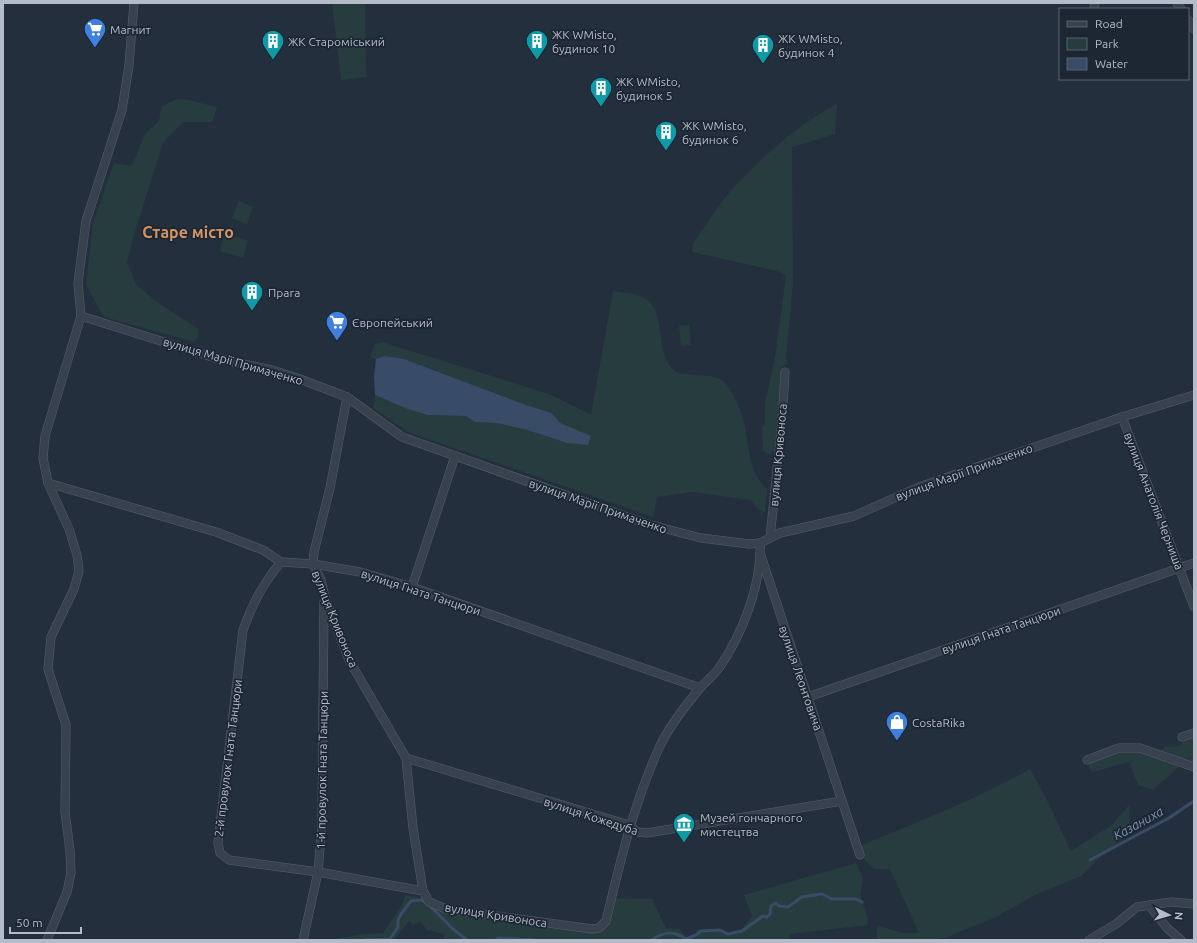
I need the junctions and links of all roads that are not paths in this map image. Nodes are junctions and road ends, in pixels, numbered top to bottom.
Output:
1 (134, 3) edge
2 (81, 316) junction
3 (785, 372) dead end
4 (1194, 395) edge
5 (346, 397) junction
6 (1122, 417) junction
7 (455, 456) junction
8 (48, 483) junction
9 (770, 538) junction
10 (760, 543) junction
11 (760, 555) junction
12 (281, 562) junction
13 (1194, 563) edge
14 (313, 564) junction
15 (1180, 568) junction
16 (412, 587) junction
17 (324, 597) junction
18 (1194, 607) edge
19 (700, 688) junction
20 (808, 697) junction
21 (1194, 732) edge
22 (1182, 736) dead end
23 (406, 758) junction
24 (1087, 760) dead end
25 (1194, 767) edge
26 (842, 802) junction
27 (630, 825) junction
28 (860, 855) dead end
29 (318, 872) junction
30 (423, 891) junction
31 (1194, 904) edge
32 (1149, 905) junction
33 (47, 940) edge
34 (303, 940) edge
35 (1089, 940) edge
36 (1181, 940) edge

1 - 2 street
2 - 5 street, вулиця Марії Примаченко
2 - 8 street
3 - 9 street, вулиця Кривоноса
4 - 6 street, вулиця Марії Примаченко
5 - 7 street, вулиця Марії Примаченко
5 - 14 street, вулиця Кривоноса
6 - 9 street, вулиця Марії Примаченко
6 - 15 street, вулиця Анатолія Черниша
7 - 10 street, вулиця Марії Примаченко
7 - 16 street
8 - 12 street
8 - 33 street
9 - 10 street, вулиця Марії Примаченко
10 - 11 street, вулиця Кривоноса
11 - 19 street, вулиця Кривоноса
11 - 20 street, вулиця Леонтовича
12 - 14 street, вулиця Гната Танцюри
12 - 29 street, 2-й провулок Гната Танцюри
13 - 15 street, вулиця Гната Танцюри
14 - 16 street, вулиця Гната Танцюри
14 - 17 street, вулиця Кривоноса
15 - 18 street, вулиця Анатолія Черниша
15 - 20 street, вулиця Гната Танцюри
16 - 19 street, вулиця Гната Танцюри
17 - 23 street, вулиця Кривоноса
17 - 29 street, 1-й провулок Гната Танцюри
19 - 27 street, вулиця Кривоноса
20 - 26 street, вулиця Леонтовича
21 - 22 street
23 - 27 street, вулиця Кожедуба
23 - 30 street, вулиця Кривоноса
24 - 25 street
26 - 27 street, вулиця Кожедуба
26 - 28 street
27 - 30 street, вулиця Кривоноса
29 - 30 street, 2-й провулок Гната Танцюри
29 - 34 street, 1-й провулок Гната Танцюри
31 - 32 street
32 - 35 street
32 - 36 street

